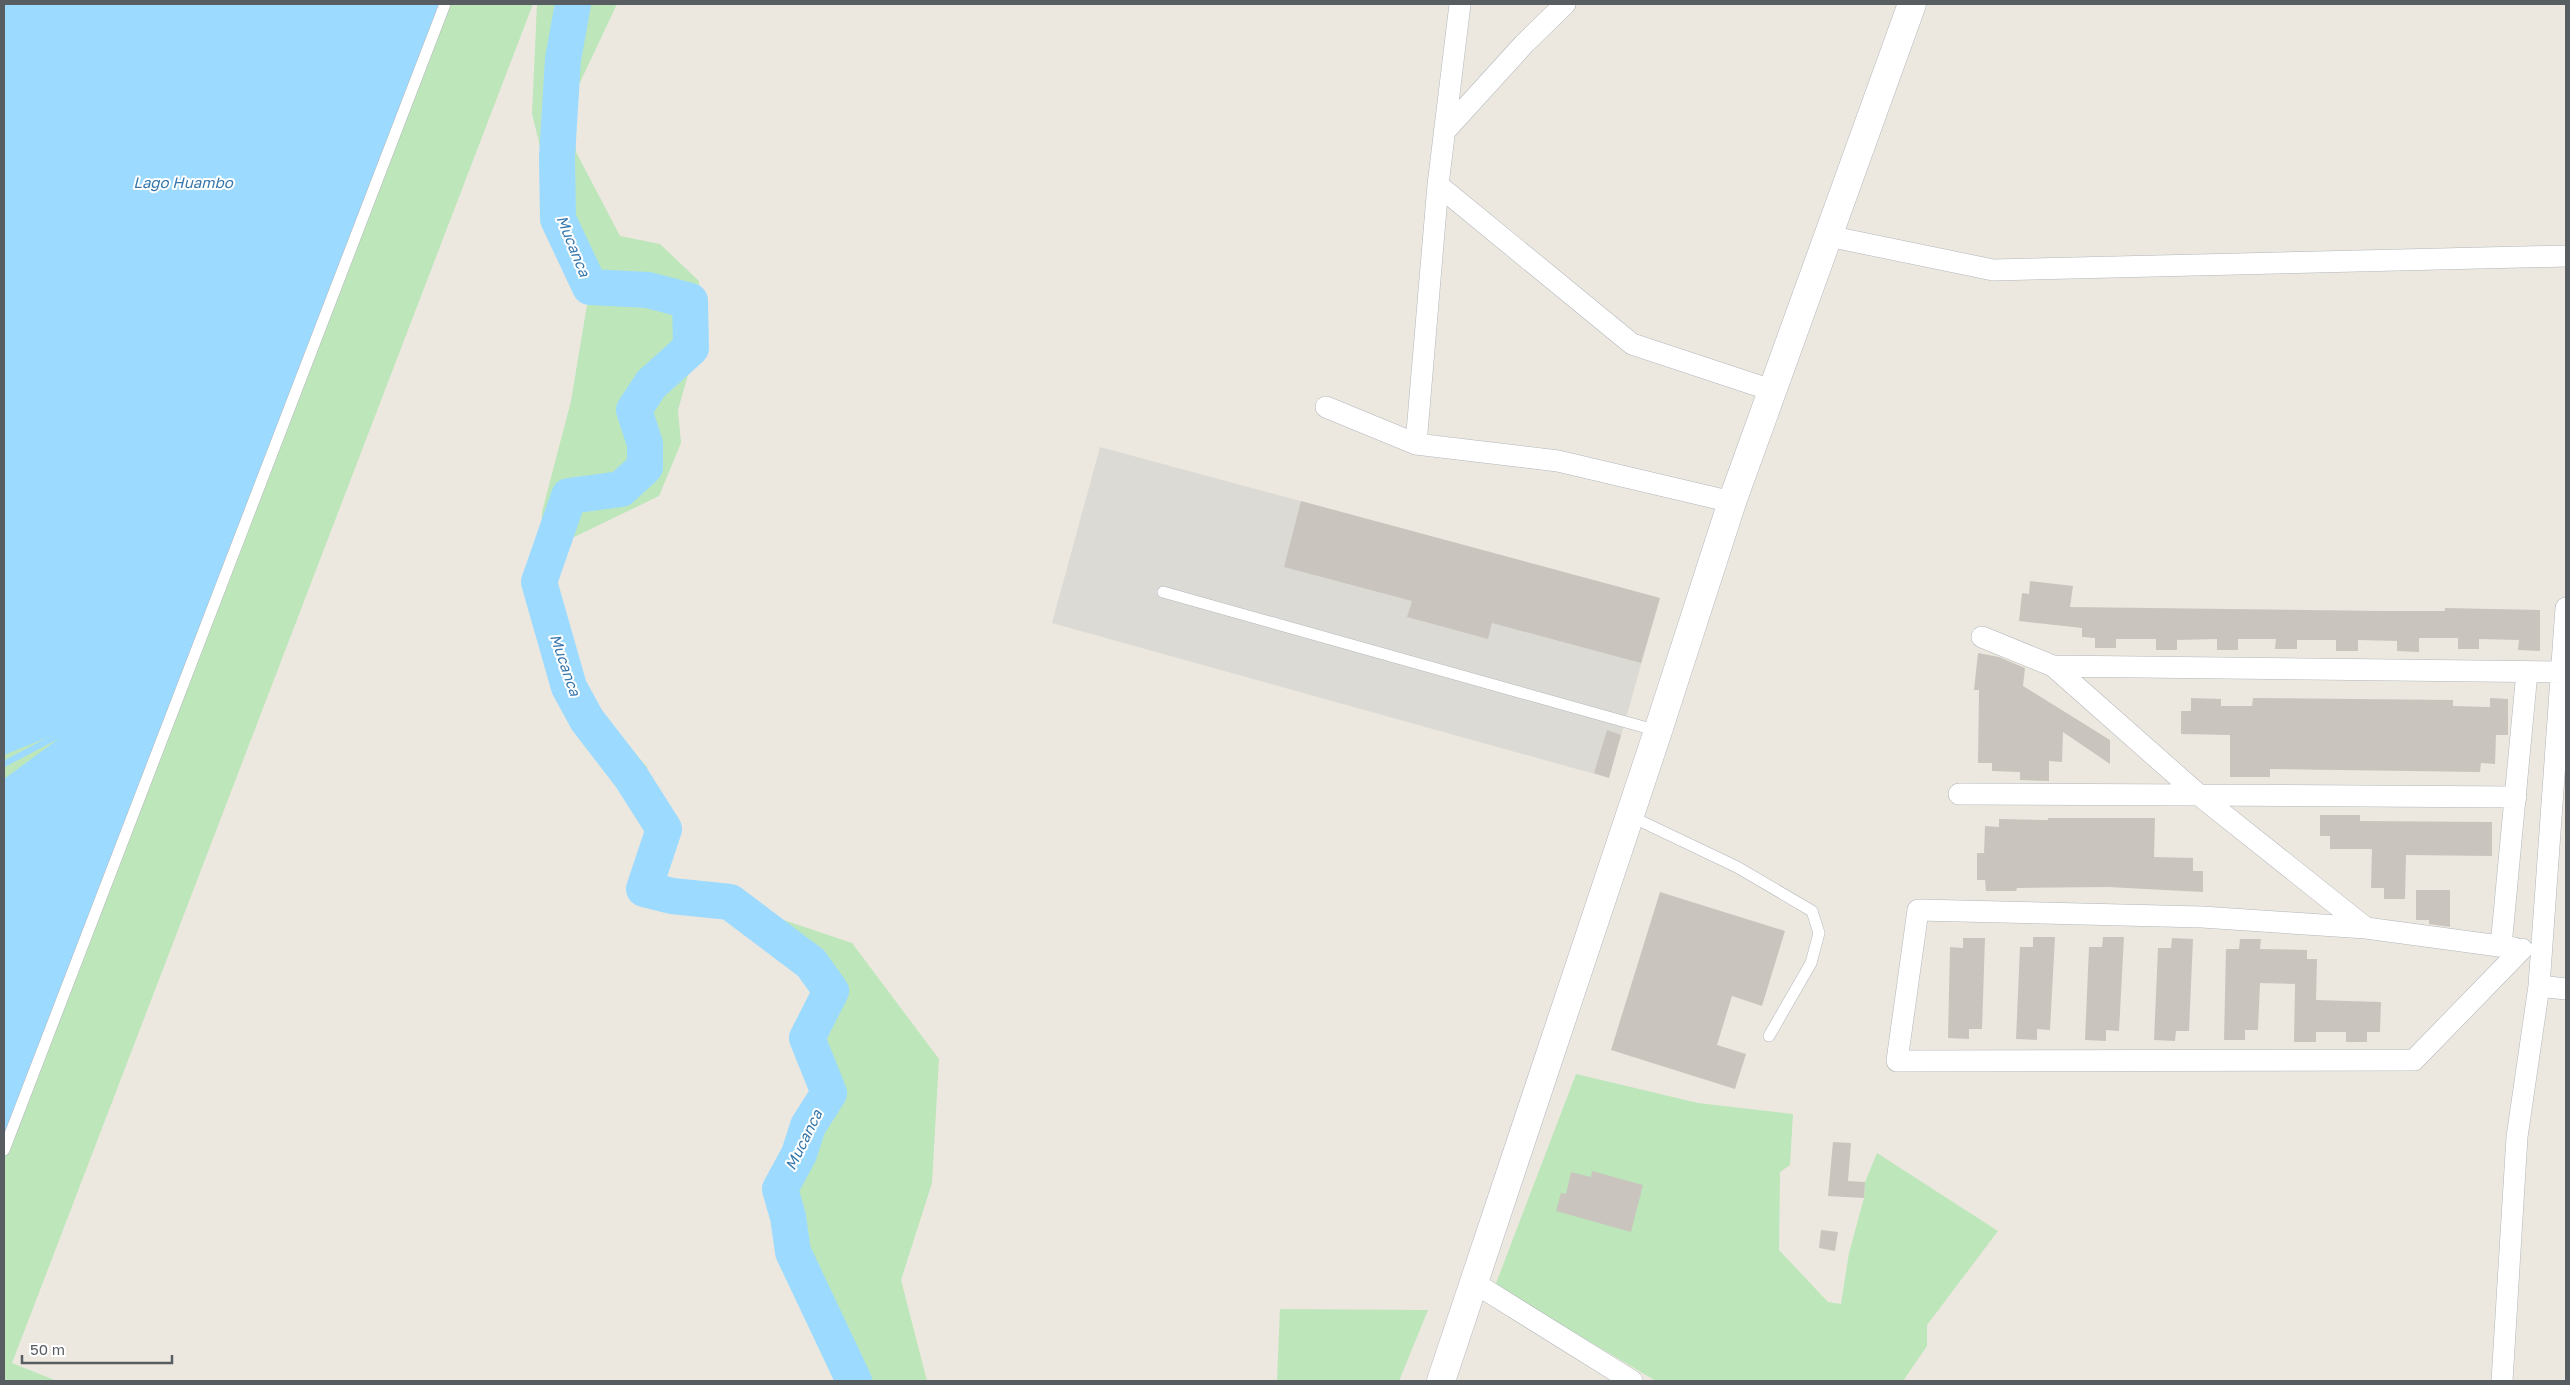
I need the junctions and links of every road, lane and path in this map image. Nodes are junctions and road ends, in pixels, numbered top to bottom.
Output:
1 (445, 4) edge
2 (1460, 4) edge
3 (1565, 4) edge
4 (1912, 4) edge
5 (1444, 132) junction
6 (1438, 185) junction
7 (1828, 236) junction
8 (2566, 256) edge
9 (1770, 390) junction
10 (1326, 407) dead end
11 (1416, 444) junction
12 (1732, 502) junction
13 (1163, 592) dead end
14 (2566, 608) edge
15 (1982, 637) dead end
16 (2053, 666) junction
17 (2527, 672) junction
18 (2562, 672) junction
19 (1658, 731) junction
20 (1959, 794) dead end
21 (2199, 795) junction
22 (2516, 797) junction
23 (1630, 816) junction
24 (2366, 928) junction
25 (2521, 949) junction
26 (2539, 986) junction
27 (2566, 989) edge
28 (1769, 1036) dead end
29 (4, 1150) edge
30 (1473, 1282) junction
31 (1441, 1381) edge
32 (1632, 1381) edge
33 (2502, 1381) edge

1 - 29 lane
2 - 5 street
3 - 5 street
4 - 7 street
5 - 6 street
6 - 9 street
6 - 11 street
7 - 8 street
7 - 9 street
9 - 12 street
10 - 11 street
11 - 12 street
12 - 19 street
13 - 19 lane
14 - 18 street
15 - 16 street
16 - 17 street
16 - 21 street
17 - 18 street
17 - 22 street
18 - 25 street
19 - 23 street
20 - 21 street
21 - 22 street
21 - 24 street
22 - 25 street
23 - 28 lane
23 - 30 street
24 - 25 street
24 - 25 street
25 - 26 street
26 - 27 street
26 - 33 street
30 - 31 street
30 - 32 street

